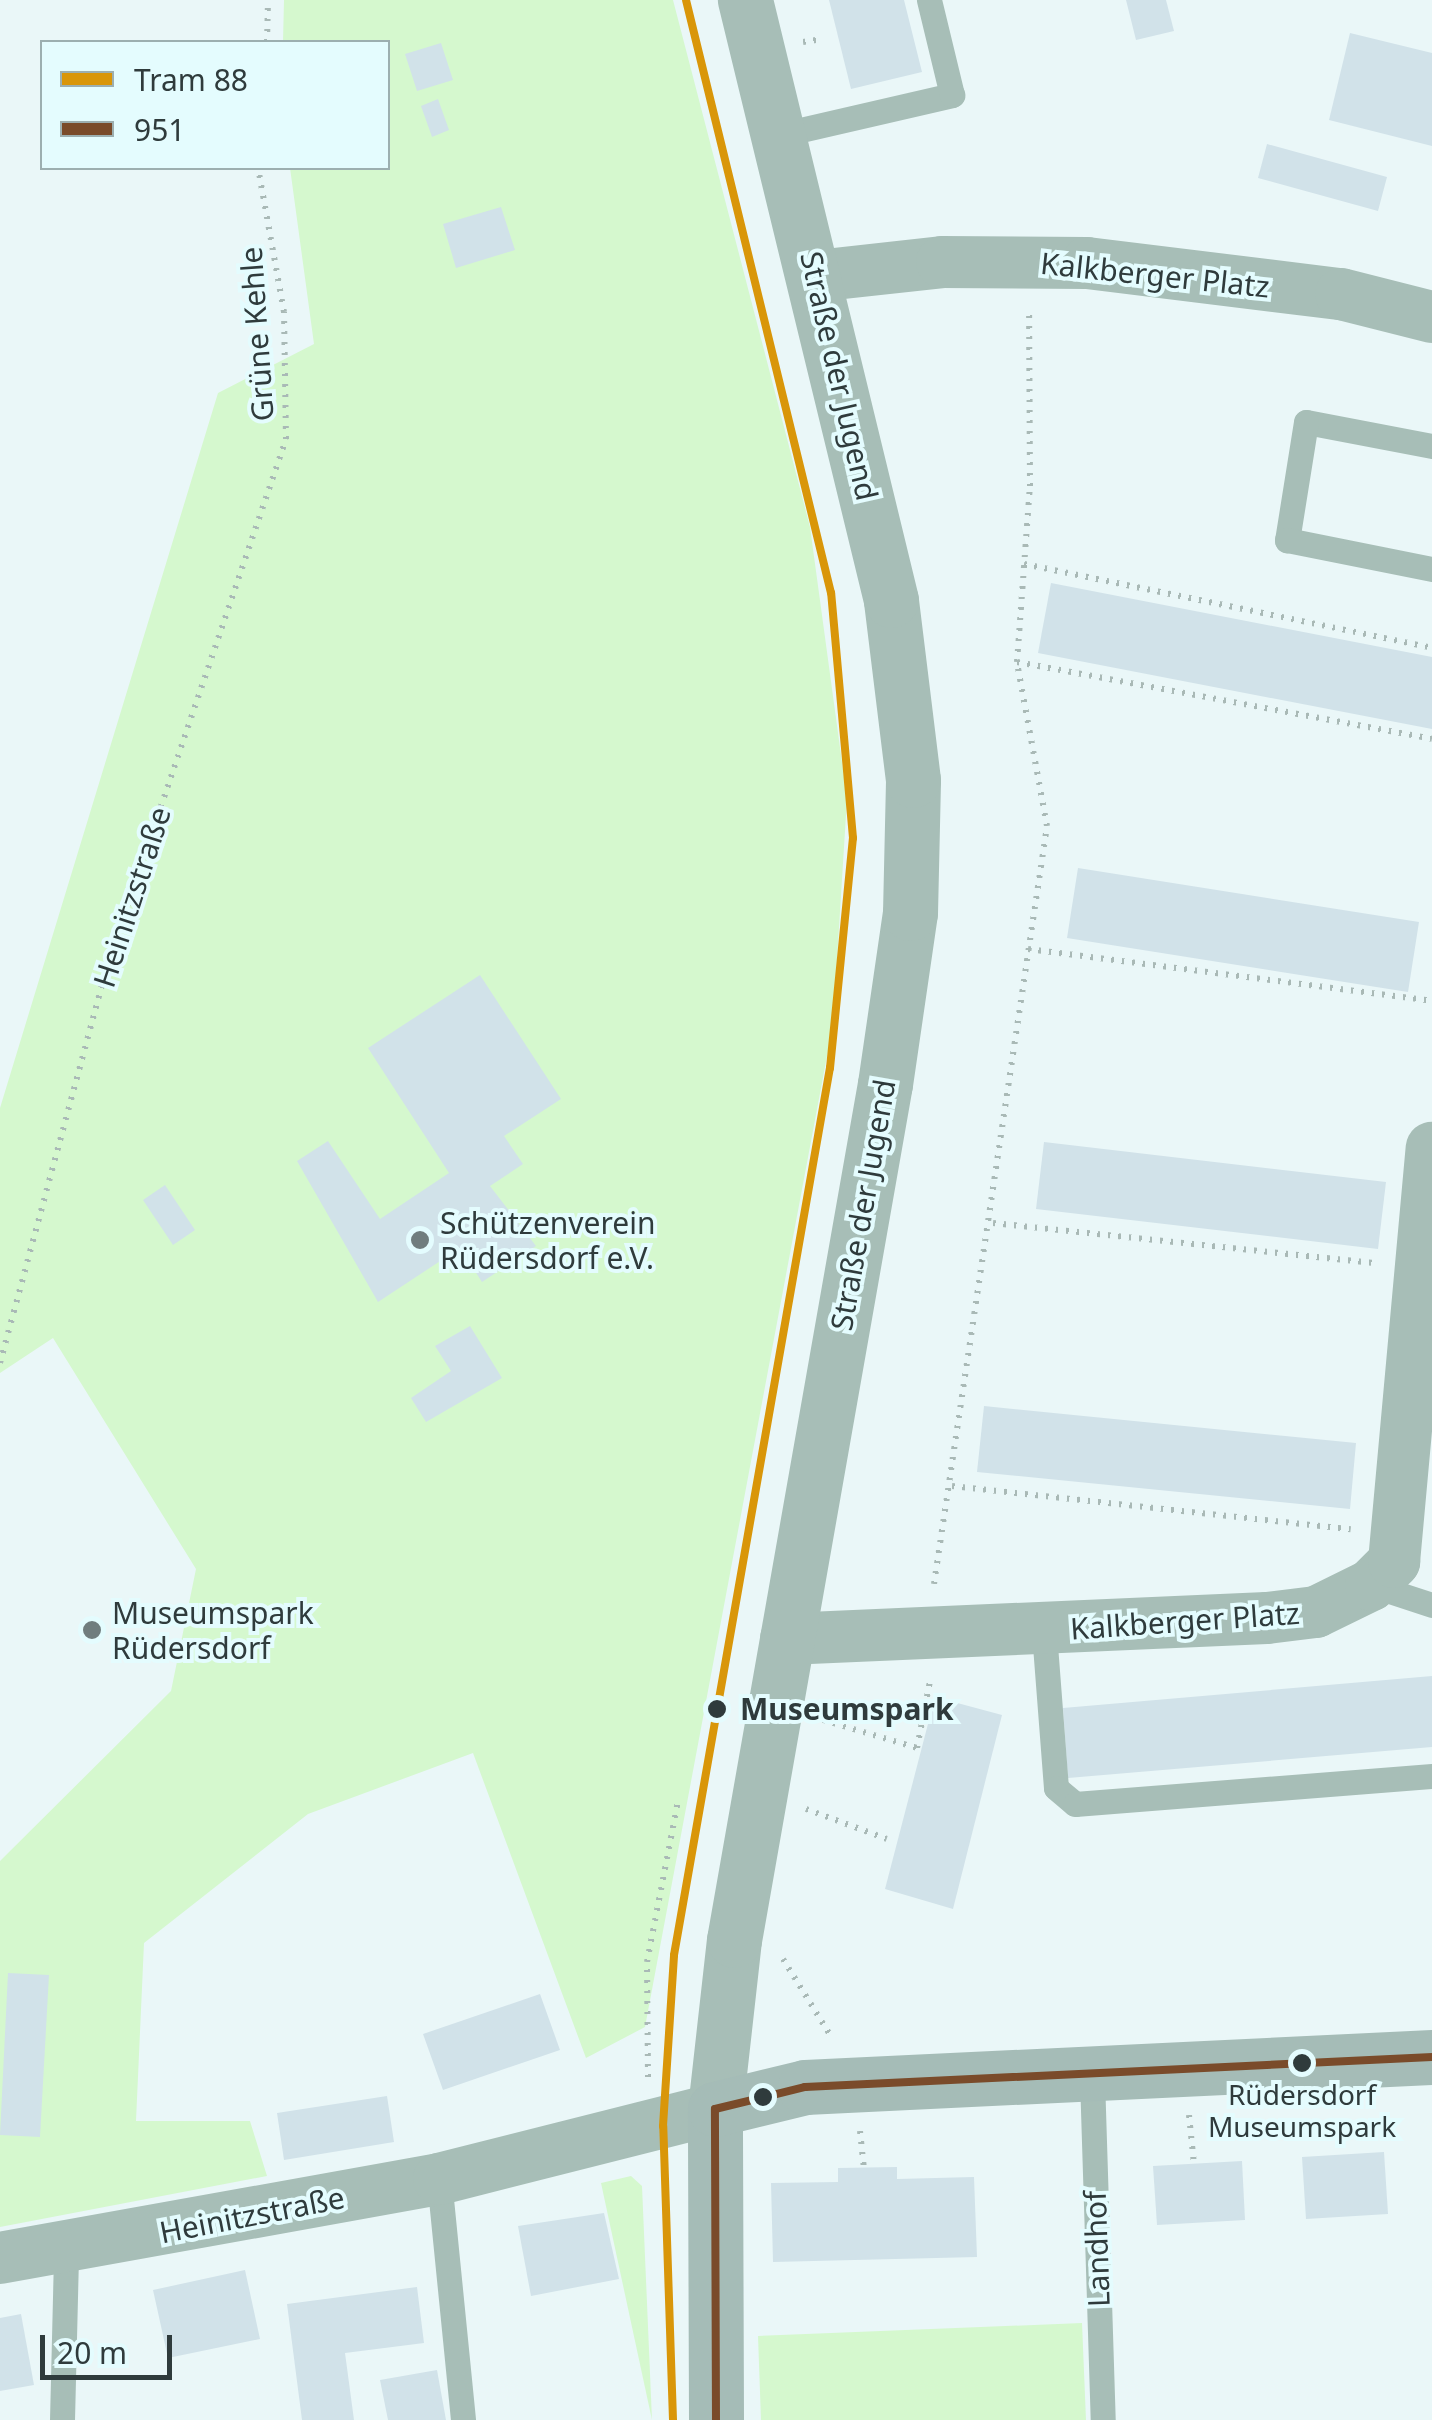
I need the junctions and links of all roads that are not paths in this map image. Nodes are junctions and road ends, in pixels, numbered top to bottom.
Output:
1 (744, 0) edge
2 (929, 0) edge
3 (779, 135) junction
4 (816, 276) junction
5 (1432, 316) edge
6 (1432, 446) edge
7 (1432, 569) edge
8 (1432, 1148) edge
9 (1371, 1584) junction
10 (1432, 1605) edge
11 (1044, 1632) junction
12 (786, 1640) junction
13 (1432, 1776) edge
14 (1432, 2057) edge
15 (1092, 2078) junction
16 (715, 2109) junction
17 (439, 2180) junction
18 (66, 2251) junction
19 (0, 2258) edge
20 (62, 2420) edge
21 (463, 2420) edge
22 (716, 2420) edge
23 (1103, 2420) edge

1 - 3 street, Straße der Jugend
2 - 3 lane
3 - 4 street, Straße der Jugend
4 - 5 street, Kalkberger Platz
4 - 12 street, Straße der Jugend
6 - 7 lane
8 - 9 street
9 - 10 lane
9 - 11 street, Kalkberger Platz
11 - 12 street, Kalkberger Platz
11 - 13 lane
12 - 16 street, Straße der Jugend
14 - 15 main road
15 - 16 main road
15 - 23 lane, Landhof
16 - 17 street, Heinitzstraße
16 - 22 main road, Straße der Jugend
17 - 18 street, Heinitzstraße
17 - 21 lane
18 - 19 street, Heinitzstraße
18 - 20 lane

